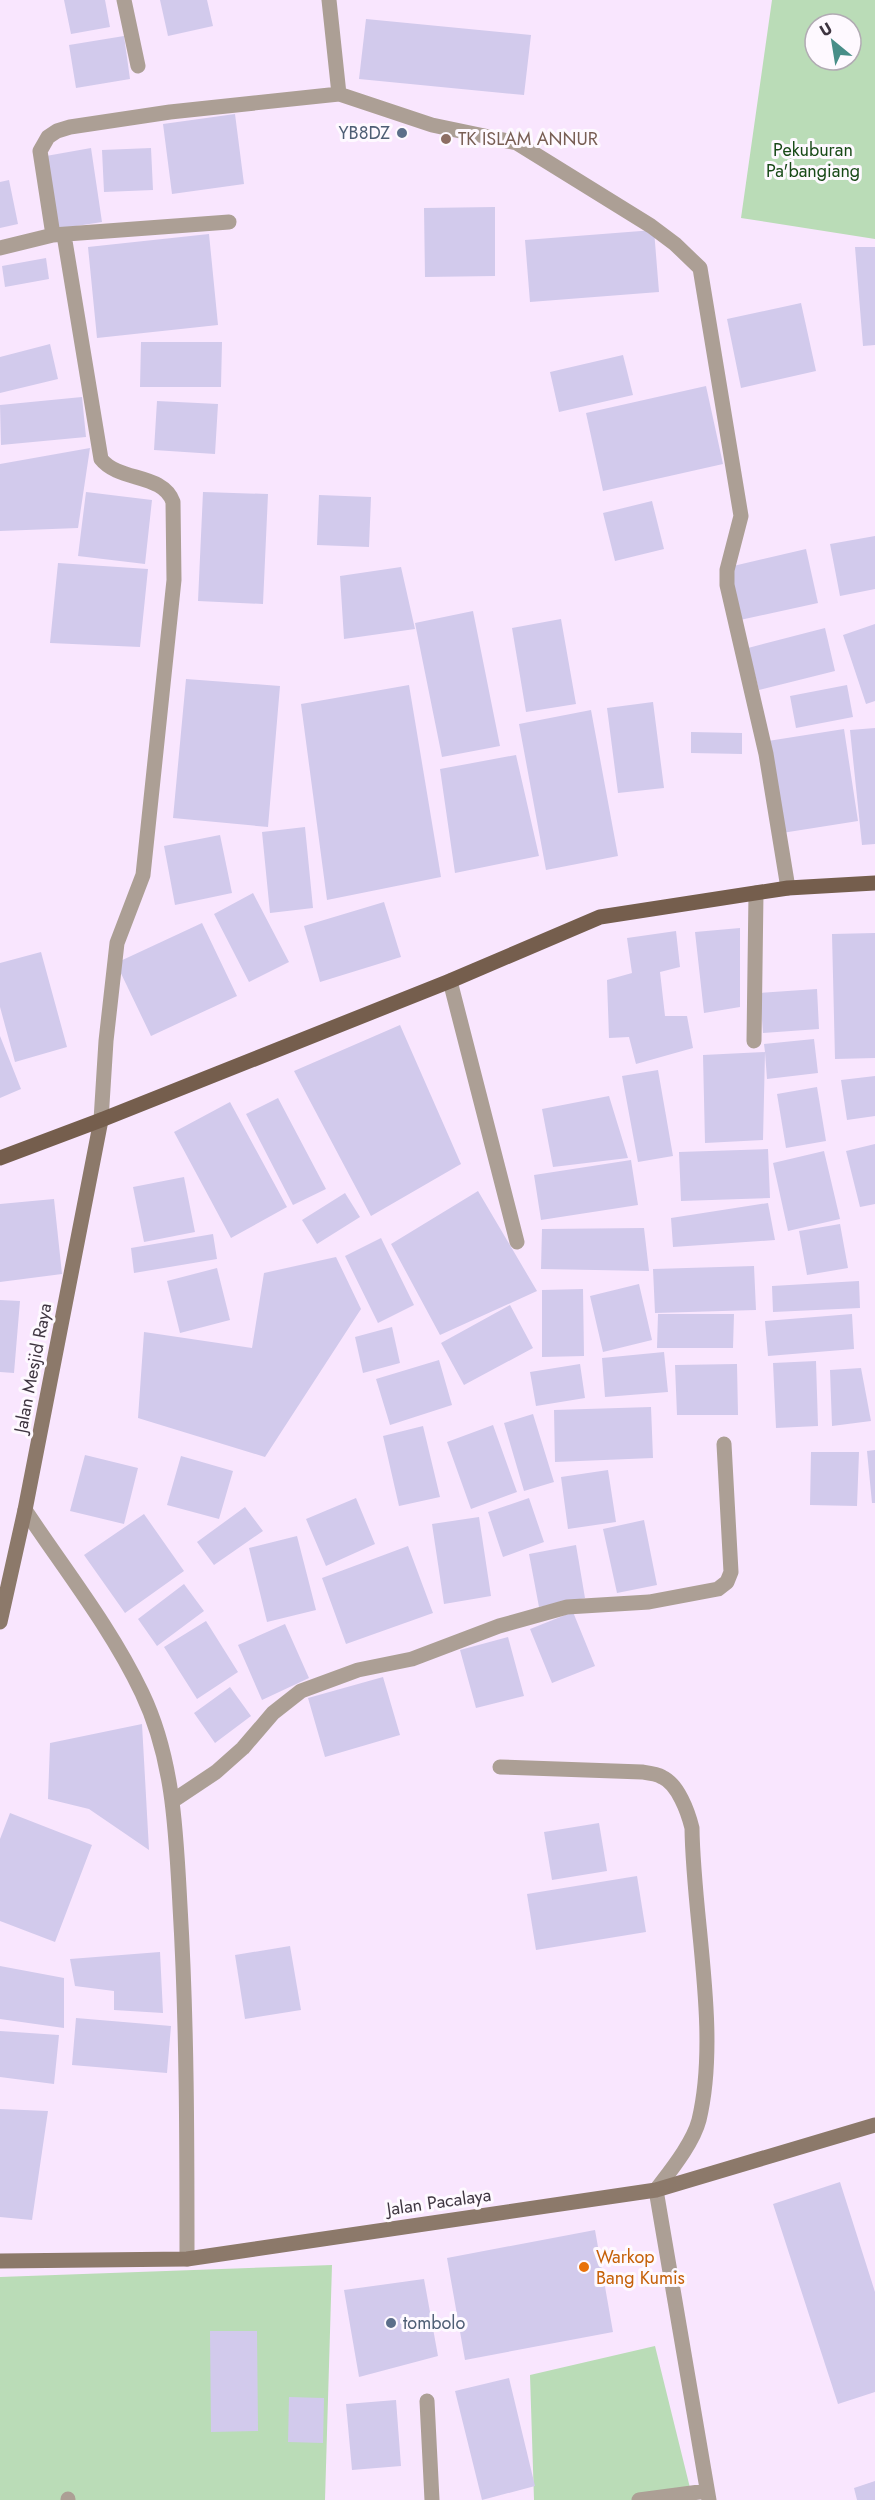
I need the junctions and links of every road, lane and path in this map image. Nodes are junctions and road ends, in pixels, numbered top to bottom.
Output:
1 (124, 0) edge
2 (329, 0) edge
3 (138, 66) dead end
4 (339, 94) junction
5 (229, 222) dead end
6 (58, 235) junction
7 (0, 248) edge
8 (875, 883) edge
9 (789, 888) junction
10 (756, 894) junction
11 (450, 981) junction
12 (754, 1041) dead end
13 (102, 1120) junction
14 (0, 1158) edge
15 (517, 1242) dead end
16 (724, 1444) dead end
17 (25, 1510) junction
18 (0, 1622) edge
19 (500, 1767) dead end
20 (174, 1800) junction
21 (875, 2125) edge
22 (656, 2190) junction
23 (188, 2259) junction
24 (0, 2261) edge
25 (427, 2401) dead end
26 (708, 2495) edge
27 (432, 2500) edge
28 (639, 2500) edge

1 - 3 street
2 - 4 street
4 - 6 street
4 - 9 street
5 - 6 street
6 - 7 street
6 - 13 street
8 - 9 main road
9 - 10 main road
10 - 11 main road
10 - 12 street
11 - 13 main road
11 - 15 street
13 - 14 main road
13 - 17 street, Jalan Mesjid Raya
16 - 20 street
17 - 18 street, Jalan Mesjid Raya
17 - 20 street
19 - 22 street
20 - 23 street
21 - 22 street, Jalan Pacalaya
22 - 23 street, Jalan Pacalaya
22 - 26 street
23 - 24 street, Jalan Pacalaya
25 - 27 street
26 - 28 street

